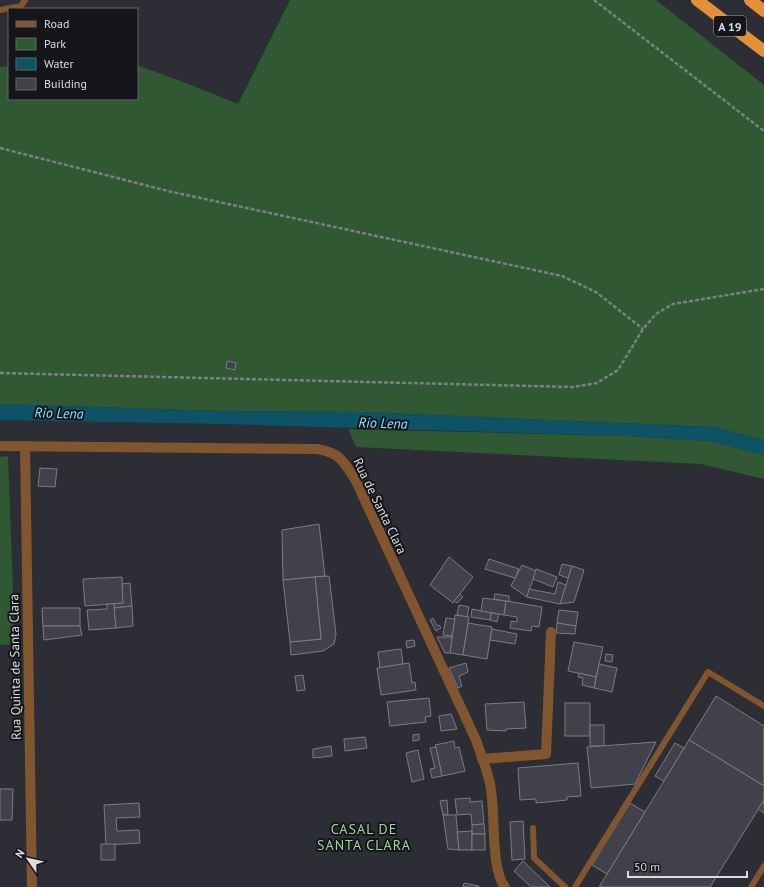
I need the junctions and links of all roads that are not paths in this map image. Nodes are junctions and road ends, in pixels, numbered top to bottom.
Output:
1 (25, 0) edge
2 (697, 0) edge
3 (750, 0) edge
4 (10, 8) edge
5 (764, 11) edge
6 (764, 51) edge
7 (0, 446) edge
8 (25, 446) junction
9 (551, 632) dead end
10 (764, 706) edge
11 (482, 759) junction
12 (532, 828) dead end
13 (764, 866) edge
14 (32, 887) edge
15 (505, 887) edge
16 (565, 887) edge
17 (575, 887) edge
18 (751, 887) edge

1 - 4 lane
2 - 6 highway, A 19
3 - 5 highway, A 19
7 - 8 street, Rua de Santa Clara
8 - 11 street, Rua de Santa Clara
8 - 14 street, Rua Quinta de Santa Clara
9 - 11 street
10 - 17 lane
11 - 15 street, Rua de Santa Clara
12 - 16 lane
13 - 18 lane

